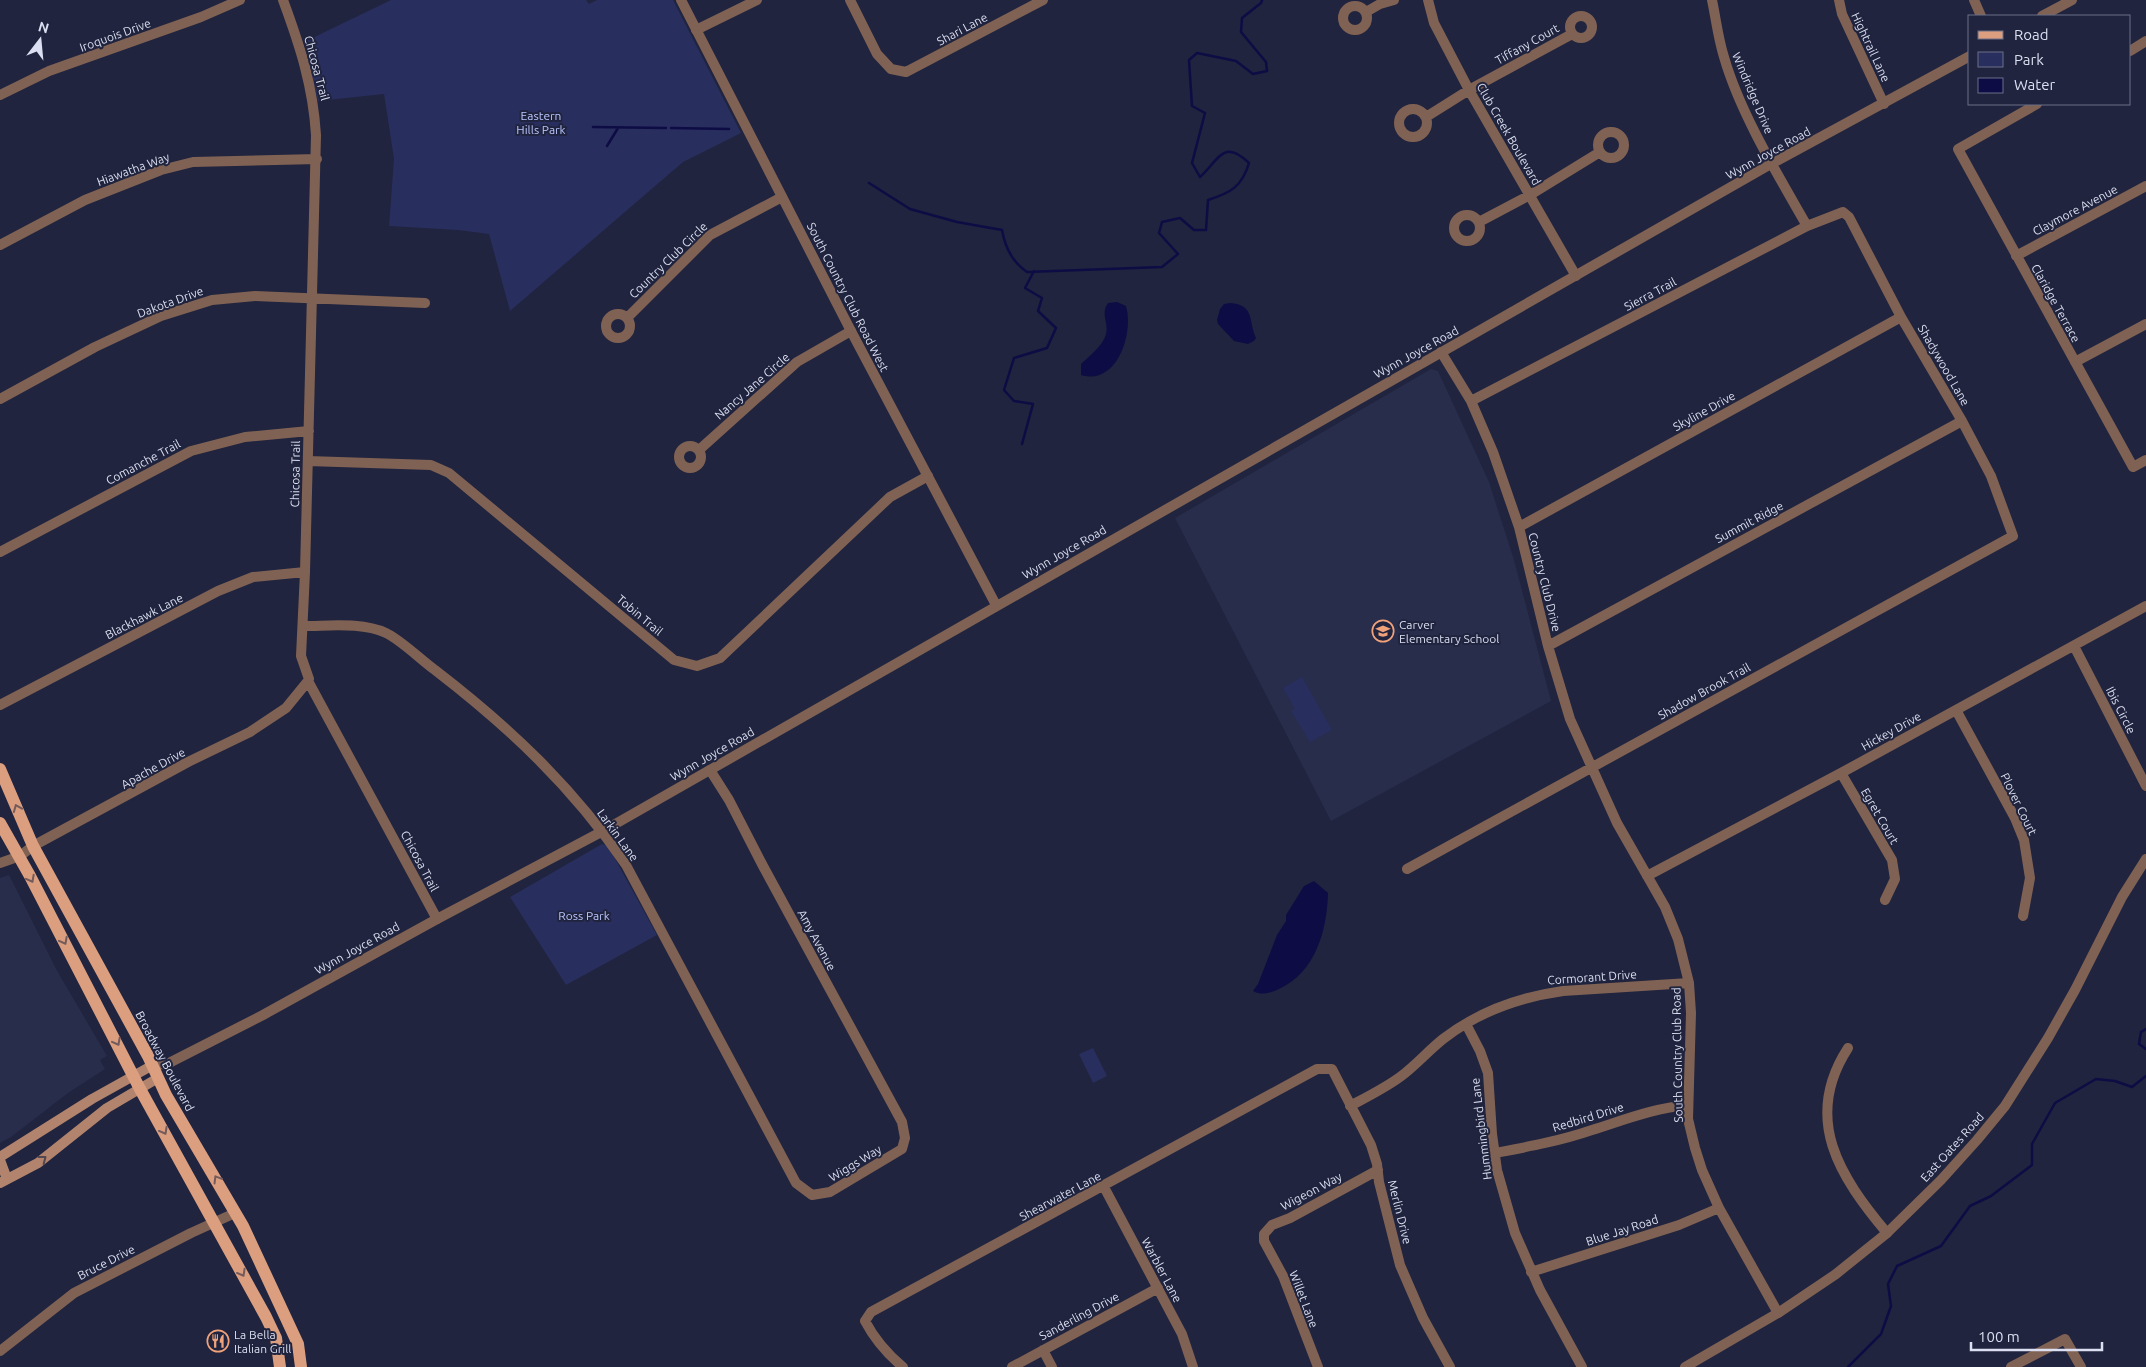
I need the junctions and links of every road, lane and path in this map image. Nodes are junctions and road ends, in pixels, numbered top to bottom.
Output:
1 (240, 0) edge
2 (283, 0) edge
3 (681, 0) edge
4 (757, 0) edge
5 (850, 0) edge
6 (1043, 0) edge
7 (1394, 0) edge
8 (1428, 0) edge
9 (1712, 0) edge
10 (1839, 0) edge
11 (1974, 0) edge
12 (2072, 0) edge
13 (1366, 12) dead end
14 (1981, 15) edge
15 (2044, 15) edge
16 (696, 30) junction
17 (1572, 34) dead end
18 (2146, 41) edge
19 (2131, 50) edge
20 (1968, 57) edge
21 (1469, 90) junction
22 (0, 95) edge
23 (1884, 104) junction
24 (2030, 105) edge
25 (1426, 117) dead end
26 (1600, 152) dead end
27 (317, 159) junction
28 (1771, 164) junction
29 (2146, 186) edge
30 (1530, 195) junction
31 (782, 197) junction
32 (1843, 212) joint
33 (1479, 222) dead end
34 (1807, 226) junction
35 (0, 245) edge
36 (2016, 256) junction
37 (1576, 276) junction
38 (313, 299) junction
39 (425, 303) dead end
40 (1901, 316) junction
41 (627, 318) dead end
42 (2146, 324) edge
43 (851, 331) junction
44 (1441, 352) junction
45 (2075, 362) junction
46 (0, 399) edge
47 (1471, 402) junction
48 (1962, 421) junction
49 (309, 431) junction
50 (699, 450) dead end
51 (2146, 460) edge
52 (308, 461) junction
53 (928, 476) junction
54 (1519, 527) junction
55 (2013, 536) joint
56 (0, 552) edge
57 (305, 572) junction
58 (996, 605) junction
59 (2146, 606) edge
60 (303, 626) junction
61 (1548, 646) junction
62 (2074, 646) junction
63 (308, 681) junction
64 (0, 705) edge
65 (1956, 710) junction
66 (1591, 767) junction
67 (0, 769) edge
68 (710, 770) junction
69 (1841, 773) junction
70 (2146, 786) edge
71 (0, 823) edge
72 (1617, 823) joint
73 (603, 831) junction
74 (33, 846) junction
75 (20, 856) junction
76 (2146, 859) edge
77 (0, 863) edge
78 (1407, 869) dead end
79 (1647, 876) junction
80 (1885, 900) dead end
81 (2023, 916) dead end
82 (437, 919) junction
83 (100, 969) junction
84 (83, 978) junction
85 (1689, 983) junction
86 (1466, 1024) junction
87 (1848, 1048) dead end
88 (167, 1064) junction
89 (153, 1065) junction
90 (1324, 1069) joint
91 (134, 1074) junction
92 (158, 1078) junction
93 (140, 1089) junction
94 (1688, 1105) junction
95 (1350, 1106) junction
96 (902, 1122) joint
97 (1495, 1153) junction
98 (0, 1159) edge
99 (1378, 1170) junction
100 (4, 1181) edge
101 (796, 1183) joint
102 (1104, 1187) junction
103 (1719, 1208) junction
104 (235, 1213) junction
105 (214, 1222) junction
106 (1887, 1233) junction
107 (1264, 1241) joint
108 (1531, 1272) junction
109 (1158, 1288) junction
110 (1778, 1313) junction
111 (1043, 1350) junction
112 (0, 1351) edge
113 (280, 1367) edge
114 (301, 1367) edge
115 (903, 1367) edge
116 (1012, 1367) edge
117 (1052, 1367) edge
118 (1193, 1367) edge
119 (1318, 1367) edge
120 (1450, 1367) edge
121 (1582, 1367) edge
122 (1685, 1367) edge
123 (2011, 1367) edge
124 (2081, 1367) edge

1 - 22 street, Iroquois Drive
2 - 27 street, Chicosa Trail
3 - 16 street, South Country Club Road West
4 - 16 street
5 - 6 street, Shari Lane
7 - 13 street
8 - 21 street, Club Creek Boulevard
9 - 28 street, Windridge Drive
10 - 23 street, Hightrail Lane
11 - 14 street
12 - 15 street
16 - 31 street, South Country Club Road West
17 - 21 street, Tiffany Court
18 - 19 street
20 - 23 street, Wynn Joyce Road
21 - 25 street, Tiffany Court
21 - 30 street, Club Creek Boulevard
23 - 28 street, Wynn Joyce Road
24 - 36 street, Claridge Terrace
26 - 30 street
27 - 35 street, Hiawatha Way
27 - 38 street, Chicosa Trail
28 - 34 street, Windridge Drive
28 - 37 street, Wynn Joyce Road
29 - 36 street, Claymore Avenue
30 - 33 street
30 - 37 street, Club Creek Boulevard
31 - 41 street, Country Club Circle
31 - 43 street, South Country Club Road West
32 - 34 street, Sierra Trail
32 - 40 street, Shadywood Lane
34 - 47 street, Sierra Trail
36 - 45 street, Claridge Terrace
37 - 44 street, Wynn Joyce Road
38 - 39 street, Dakota Drive
38 - 46 street, Dakota Drive
38 - 49 street, Chicosa Trail
40 - 48 street, Shadywood Lane
40 - 54 street, Skyline Drive
42 - 45 street
43 - 50 street, Nancy Jane Circle
43 - 53 street, South Country Club Road West
44 - 47 street, Country Club Drive
44 - 58 street, Wynn Joyce Road
45 - 51 street, Claridge Terrace
47 - 54 street, Country Club Drive
48 - 55 street, Shadywood Lane
48 - 61 street, Summit Ridge
49 - 52 street, Chicosa Trail
49 - 56 street, Comanche Trail
52 - 53 street, Tobin Trail
52 - 57 street, Chicosa Trail
53 - 58 street, South Country Club Road West
54 - 61 street, Country Club Drive
55 - 66 street, Shadow Brook Trail
57 - 60 street, Chicosa Trail
57 - 64 street, Blackhawk Lane
58 - 68 street, Wynn Joyce Road
59 - 62 street, Hickey Drive
60 - 63 street, Chicosa Trail
60 - 73 street, Larkin Lane
61 - 66 street, Country Club Drive
62 - 65 street, Hickey Drive
62 - 70 street, Ibis Circle
63 - 74 street, Apache Drive
63 - 82 street, Chicosa Trail
65 - 69 street, Hickey Drive
65 - 81 street, Plover Court
66 - 72 street, Country Club Drive
66 - 78 street, Shadow Brook Trail
74 -> 67 main road, Broadway Boulevard
68 - 73 street, Wynn Joyce Road
68 - 96 street, Amy Avenue
69 - 79 street, Hickey Drive
69 - 80 street, Egret Court
71 - 75 main road
72 - 79 street, South Country Club Road
73 - 82 street, Wynn Joyce Road
73 - 101 street, Larkin Lane
74 - 75 street, Apache Drive
74 - 83 main road, Broadway Boulevard
75 - 77 street, Apache Drive
75 -> 84 main road
76 - 106 street, East Oates Road
79 - 85 street, South Country Club Road
82 - 88 street, Wynn Joyce Road
83 - 84 main road
83 - 89 main road, Broadway Boulevard
84 -> 91 main road
85 - 86 street, Cormorant Drive
85 - 94 street, South Country Club Road
86 - 95 street, Cormorant Drive
86 - 97 street, Hummingbird Lane
87 - 106 street
88 - 89 street, Wynn Joyce Road
88 - 92 street
89 - 91 main road, Wynn Joyce Road
89 - 92 main road, Broadway Boulevard
90 - 95 street, Merlin Drive
90 - 102 street, Shearwater Lane
91 - 93 main road
91 - 98 main road, Wynn Joyce Road
92 - 93 main road
104 -> 92 main road, Broadway Boulevard
100 -> 93 main road
93 -> 105 main road
94 - 97 street, Redbird Drive
94 - 103 street, South Country Club Road
95 - 99 street, Merlin Drive
96 - 101 street, Wiggs Way
97 - 108 street, Hummingbird Lane
98 - 100 main road
99 - 107 street, Wigeon Way
99 - 120 street, Merlin Drive
102 - 109 street, Warbler Lane
102 - 115 street, Shearwater Lane
103 - 108 street, Blue Jay Road
103 - 110 street, South Country Club Road
104 - 105 street, Bruce Drive
104 - 114 main road, Broadway Boulevard
105 - 112 street, Bruce Drive
105 -> 113 main road
106 - 110 street, East Oates Road
107 - 119 street, Willet Lane
108 - 121 street, Hummingbird Lane
109 - 111 street, Sanderling Drive
109 - 118 street, Warbler Lane
110 - 122 street, East Oates Road
111 - 116 street, Sanderling Drive
111 - 117 street
123 - 124 street

